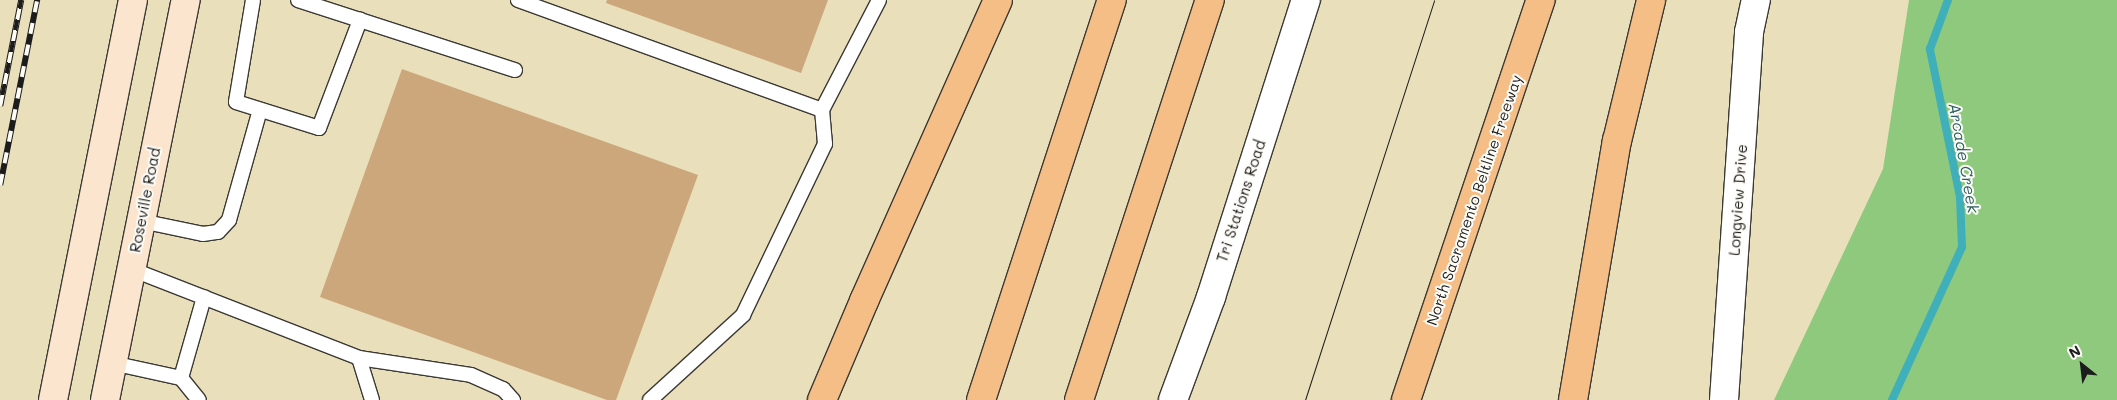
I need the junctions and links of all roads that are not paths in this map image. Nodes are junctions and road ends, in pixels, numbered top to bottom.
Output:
1 (133, 0) edge
2 (186, 0) edge
3 (253, 0) edge
4 (298, 0) edge
5 (518, 0) edge
6 (879, 0) edge
7 (998, 0) edge
8 (1112, 0) edge
9 (1210, 0) edge
10 (1306, 0) edge
11 (1541, 0) edge
12 (1650, 0) edge
13 (1756, 0) edge
14 (360, 20) junction
15 (515, 70) dead end
16 (260, 110) junction
17 (822, 110) junction
18 (141, 221) junction
19 (131, 270) junction
20 (204, 297) junction
21 (360, 358) junction
22 (112, 364) junction
23 (181, 378) junction
24 (53, 400) edge
25 (105, 400) edge
26 (199, 400) edge
27 (372, 400) edge
28 (513, 400) edge
29 (650, 400) edge
30 (822, 400) edge
31 (981, 400) edge
32 (1079, 400) edge
33 (1173, 400) edge
34 (1406, 400) edge
35 (1573, 400) edge
36 (1724, 400) edge

1 - 24 main road
2 - 18 main road, Roseville Road
3 - 16 lane
4 - 14 lane
5 - 17 lane
6 - 17 lane
7 - 30 highway
8 - 31 highway
9 - 32 highway
10 - 33 street, Tri Stations Road
11 - 34 highway, North Sacramento Beltline Freeway
12 - 35 highway
13 - 36 street, Longview Drive
14 - 15 lane
14 - 16 lane
16 - 18 lane
17 - 29 lane
18 - 19 main road, Roseville Road
19 - 20 lane
19 - 22 main road, Roseville Road
20 - 21 lane
20 - 23 lane
21 - 27 lane
21 - 28 lane
22 - 23 lane
22 - 25 main road, Roseville Road
23 - 26 lane

